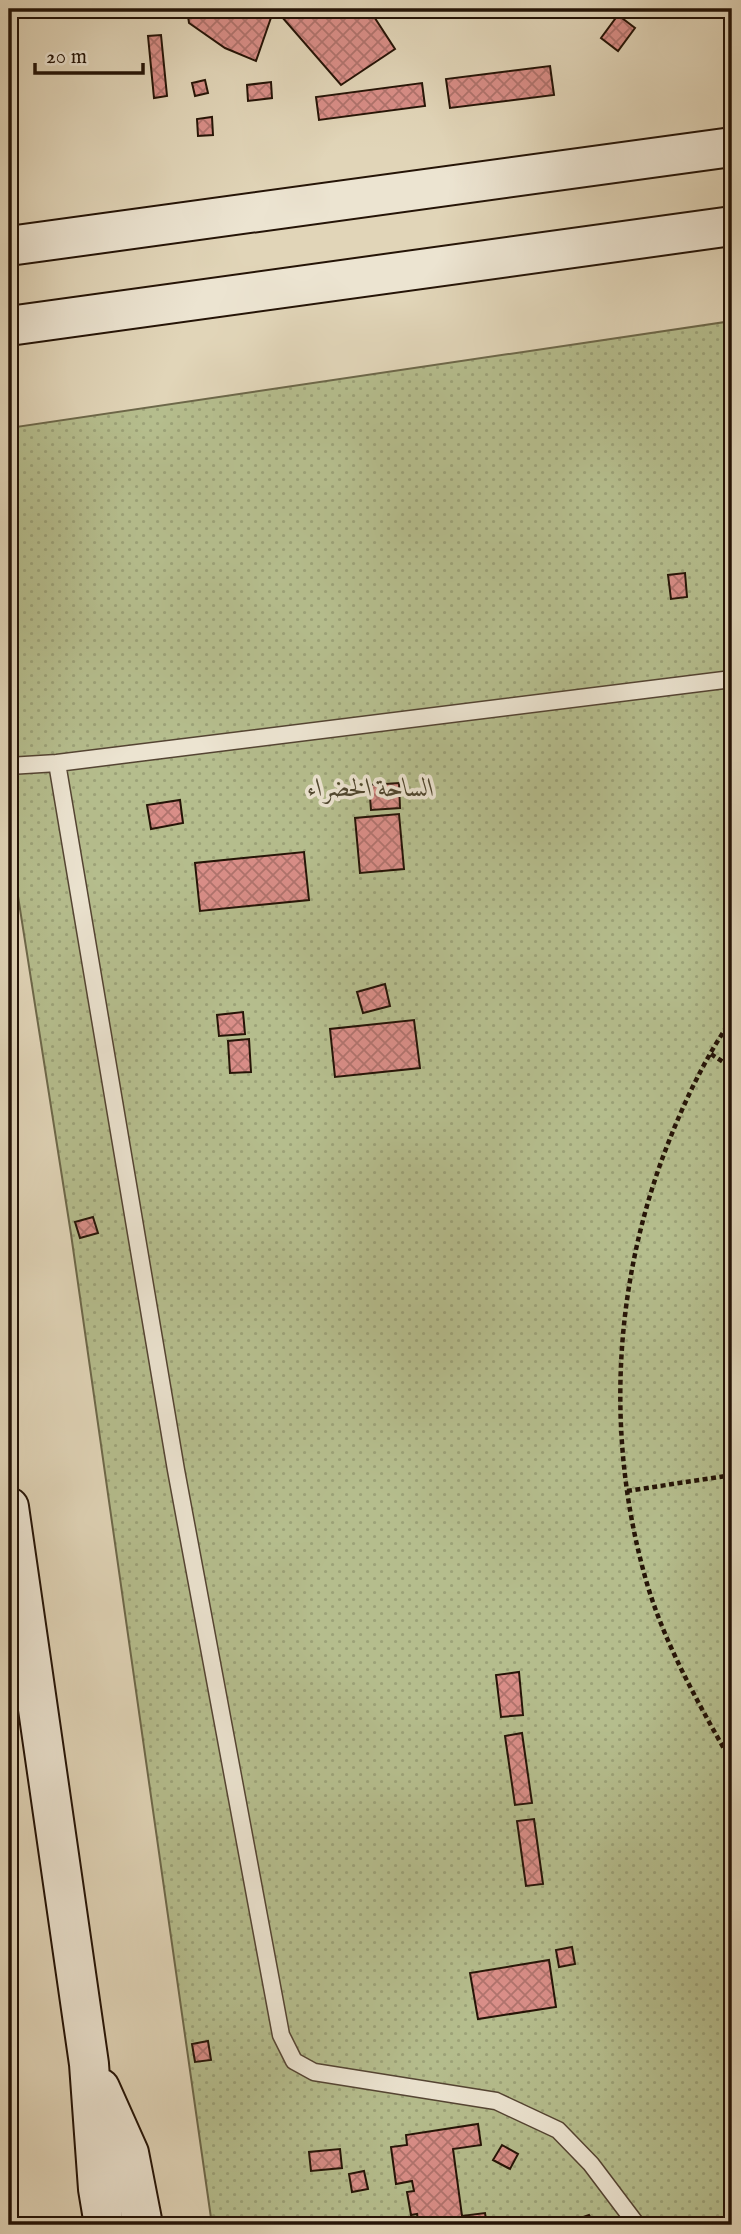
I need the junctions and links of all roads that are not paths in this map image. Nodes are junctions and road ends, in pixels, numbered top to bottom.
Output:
1 (732, 147) edge
2 (732, 226) edge
3 (9, 246) edge
4 (9, 326) edge
5 (732, 679) edge
6 (57, 763) junction
7 (9, 766) edge
8 (9, 1507) edge
9 (89, 2064) junction
10 (104, 2225) edge
11 (143, 2225) edge
12 (637, 2225) edge

1 - 3 street
2 - 4 street
5 - 6 lane
6 - 7 lane
6 - 12 lane
8 - 9 street
9 - 10 street
9 - 11 street

